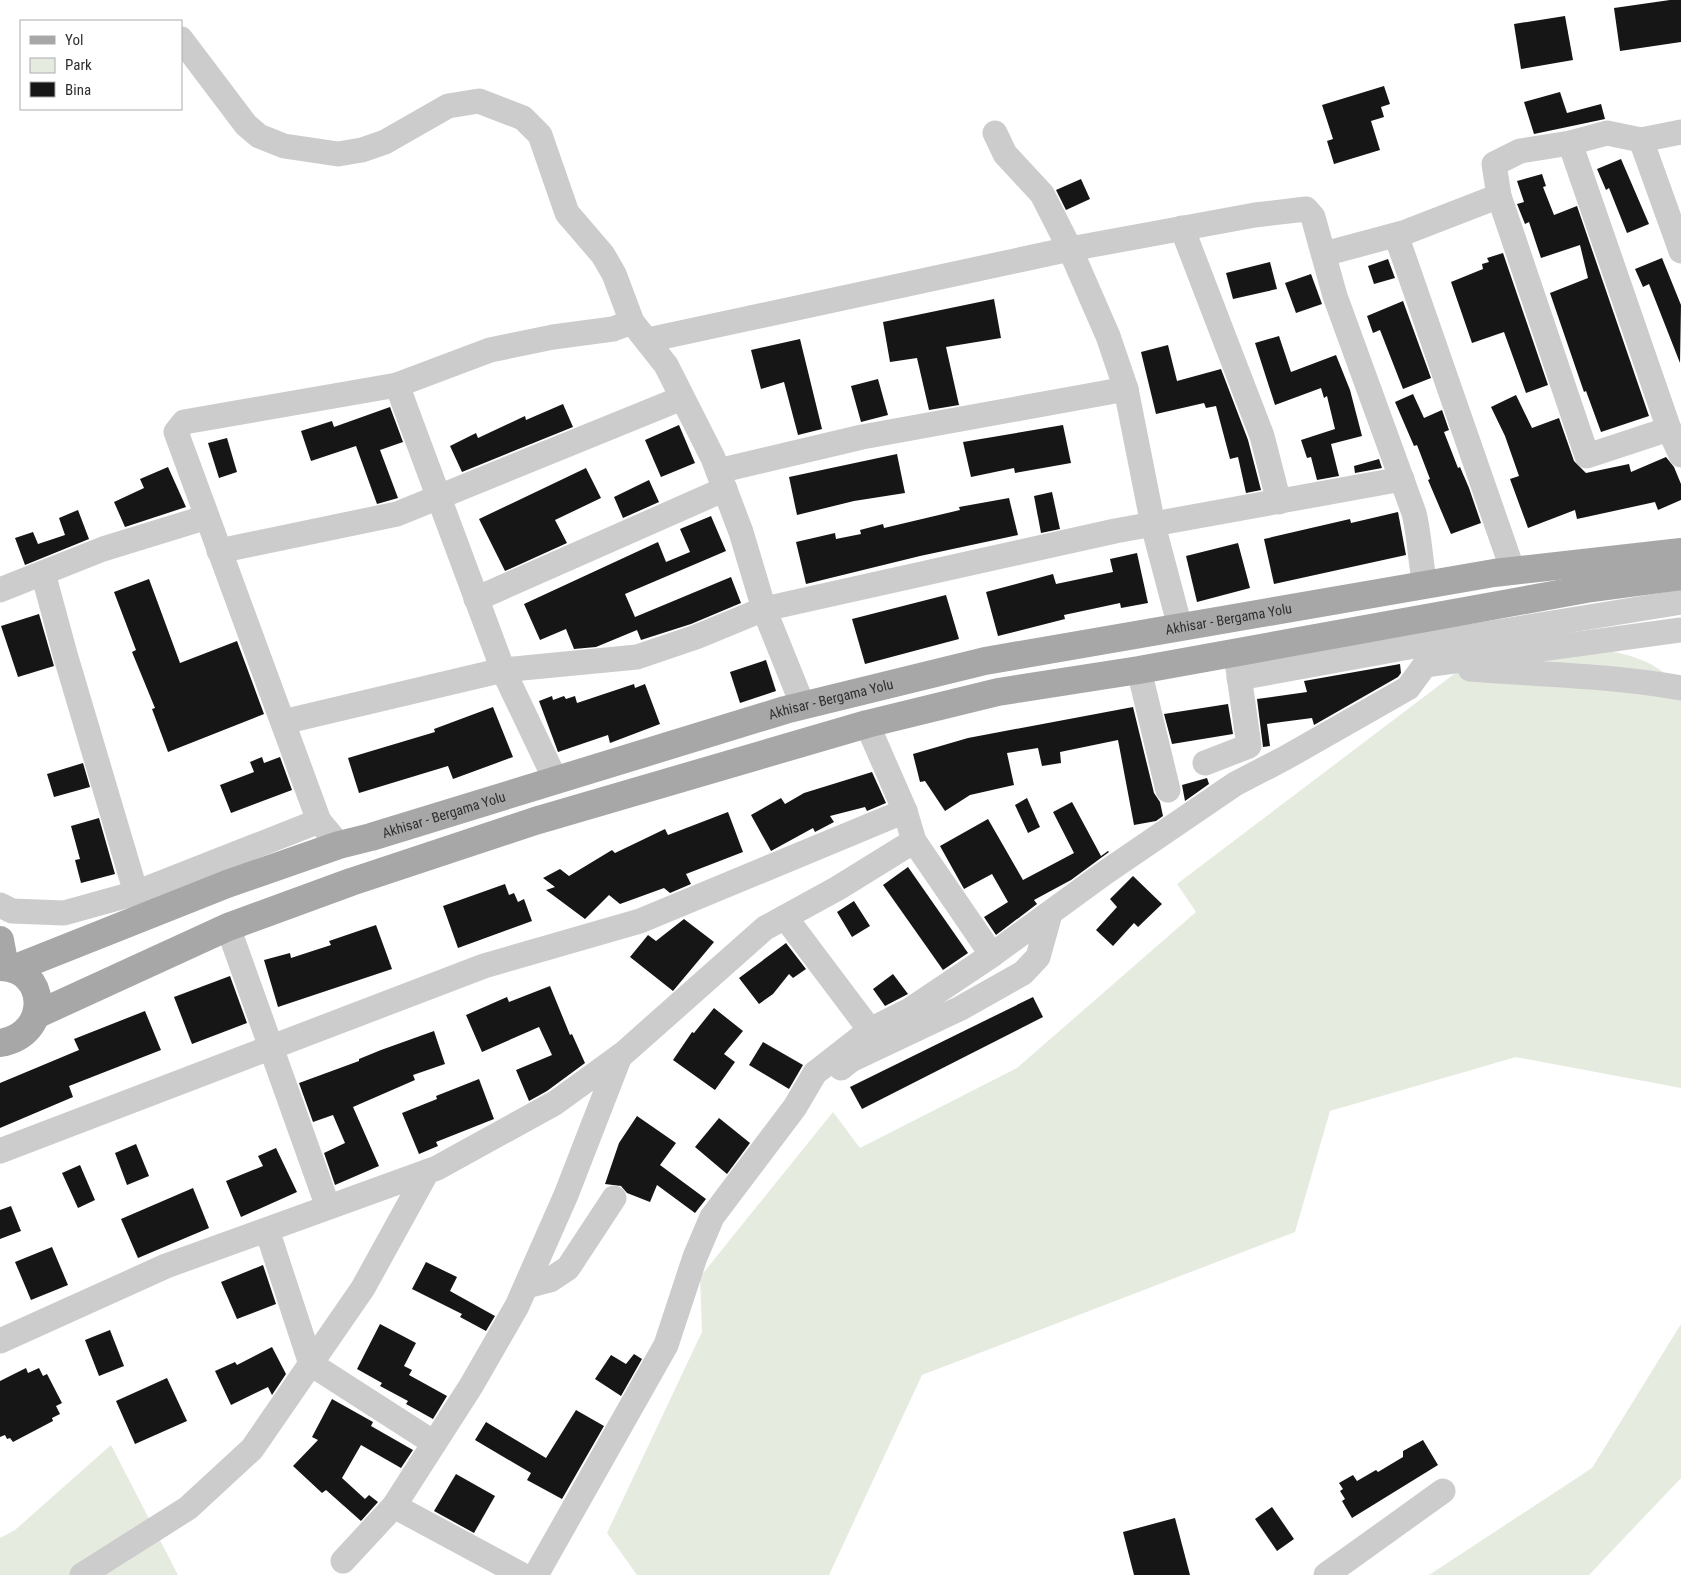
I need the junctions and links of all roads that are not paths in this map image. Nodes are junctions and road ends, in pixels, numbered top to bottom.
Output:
1 (182, 40) edge
2 (1681, 132) edge
3 (995, 133) dead end
4 (1641, 140) junction
5 (1570, 142) junction
6 (1499, 196) junction
7 (1182, 228) junction
8 (1396, 235) junction
9 (1070, 249) junction
10 (1681, 251) edge
11 (1324, 254) junction
12 (640, 331) junction
13 (396, 386) junction
14 (1126, 389) junction
15 (682, 398) junction
16 (1669, 429) junction
17 (1681, 455) edge
18 (1402, 479) junction
19 (721, 480) junction
20 (438, 498) junction
21 (1279, 502) junction
22 (207, 517) junction
23 (1153, 525) junction
24 (220, 551) junction
25 (1681, 552) edge
26 (1513, 571) junction
27 (43, 573) junction
28 (1681, 576) edge
29 (1426, 585) junction
30 (0, 590) edge
31 (476, 599) junction
32 (1681, 602) edge
33 (764, 609) junction
34 (1464, 610) junction
35 (1180, 627) junction
36 (1681, 630) edge
37 (1442, 641) junction
38 (1235, 651) junction
39 (1425, 664) junction
40 (503, 670) junction
41 (1139, 670) junction
42 (1239, 678) junction
43 (1681, 688) edge
44 (803, 706) junction
45 (283, 722) junction
46 (867, 724) junction
47 (1205, 763) dead end
48 (555, 779) junction
49 (1168, 790) dead end
50 (906, 811) junction
51 (319, 821) junction
52 (914, 841) junction
53 (338, 845) junction
54 (136, 893) junction
55 (0, 905) edge
56 (1050, 914) junction
57 (785, 917) junction
58 (228, 927) junction
59 (0, 940) edge
60 (992, 954) junction
61 (6, 967) edge
62 (36, 1015) junction
63 (870, 1030) junction
64 (0, 1043) edge
65 (270, 1047) junction
66 (620, 1056) junction
67 (795, 1107) junction
68 (0, 1151) edge
69 (427, 1172) junction
70 (614, 1198) dead end
71 (328, 1207) junction
72 (267, 1230) junction
73 (527, 1286) junction
74 (0, 1341) edge
75 (311, 1364) junction
76 (434, 1443) junction
77 (1443, 1491) dead end
78 (394, 1506) junction
79 (343, 1561) dead end
80 (82, 1575) edge
81 (522, 1575) edge
82 (536, 1575) edge
83 (1326, 1575) edge

1 - 12 street
2 - 4 street
3 - 9 street
4 - 5 street
4 - 10 street
5 - 6 street
5 - 16 street
6 - 8 street
6 - 16 street
7 - 9 street
7 - 11 street
7 - 21 street
8 - 11 street
8 - 26 street
9 - 12 street
9 - 14 street
11 - 18 street
12 - 13 street
12 - 15 street
13 - 20 street
13 - 22 street
14 - 19 street
14 - 23 street
15 - 19 street
15 - 20 street
16 - 17 street
18 - 21 street
18 - 29 street
19 - 31 street
19 - 33 street
20 - 24 street
20 - 31 street
21 - 23 street
22 - 24 street
22 - 27 street
23 - 33 street
23 - 35 street
24 - 45 street
25 - 26 main road, Akhisar - Bergama Yolu
26 - 29 main road, Akhisar - Bergama Yolu
27 - 30 street
27 - 54 street
28 - 34 main road
29 - 35 main road, Akhisar - Bergama Yolu
31 - 40 street
32 - 37 street
33 - 40 street
33 - 44 street
34 - 37 street
34 - 38 main road
35 - 44 main road, Akhisar - Bergama Yolu
36 - 39 street
37 - 39 street
37 - 42 street
38 - 41 main road
38 - 42 street
39 - 43 street
39 - 56 street
40 - 45 street
40 - 48 street
41 - 46 main road
41 - 49 street
42 - 47 street
44 - 48 main road, Akhisar - Bergama Yolu
45 - 51 street
46 - 50 street
46 - 58 main road
48 - 53 main road, Akhisar - Bergama Yolu
50 - 52 street
50 - 65 street
51 - 53 street
51 - 54 street
52 - 57 street
52 - 60 street
53 - 61 main road, Akhisar - Bergama Yolu
54 - 55 street
56 - 60 street
56 - 67 street
57 - 63 street
57 - 66 street
58 - 62 main road
58 - 65 street
59 - 61 main road
60 - 63 street
61 - 62 main road
62 - 64 main road
63 - 67 street
65 - 68 street
65 - 71 street
66 - 69 street
66 - 73 street
67 - 82 street
69 - 71 street
69 - 75 street
70 - 73 street
71 - 72 street
72 - 74 street
72 - 75 street
73 - 76 street
75 - 76 street
75 - 80 street
76 - 78 street
77 - 83 street
78 - 79 street
78 - 81 street

